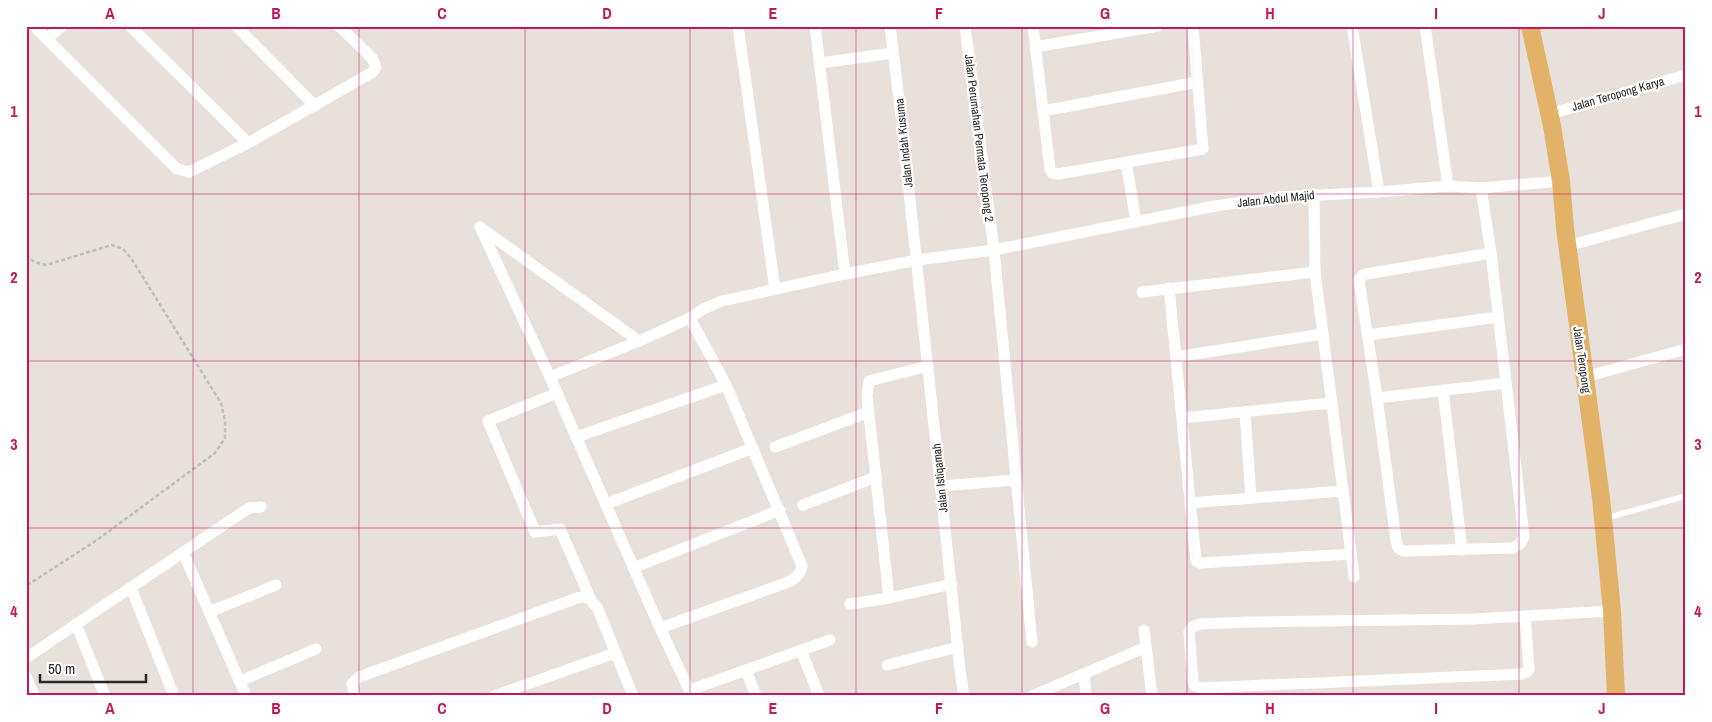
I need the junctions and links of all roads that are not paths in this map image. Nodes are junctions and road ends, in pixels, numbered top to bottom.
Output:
1 (34, 26) edge
2 (62, 26) edge
3 (130, 26) edge
4 (236, 26) edge
5 (340, 26) edge
6 (738, 26) edge
7 (815, 26) edge
8 (890, 26) edge
9 (965, 26) edge
10 (1033, 26) edge
11 (1193, 26) edge
12 (1352, 26) edge
13 (1425, 26) edge
14 (1530, 26) edge
15 (1150, 27) edge
16 (47, 39) junction
17 (1035, 47) junction
18 (893, 53) junction
19 (820, 64) junction
20 (1686, 75) edge
21 (1198, 82) junction
22 (315, 106) junction
23 (1043, 111) junction
24 (1550, 114) junction
25 (248, 143) junction
26 (1126, 162) junction
27 (1561, 181) junction
28 (1448, 186) junction
29 (1481, 188) junction
30 (1379, 192) junction
31 (1314, 195) junction
32 (1686, 214) edge
33 (1136, 222) junction
34 (1567, 246) junction
35 (994, 250) junction
36 (1490, 253) junction
37 (917, 260) junction
38 (1315, 272) junction
39 (845, 274) junction
40 (1169, 288) junction
41 (775, 289) junction
42 (1142, 292) dead end
43 (1498, 317) junction
44 (690, 318) junction
45 (1322, 334) junction
46 (1368, 335) junction
47 (639, 341) junction
48 (1686, 350) edge
49 (1176, 357) junction
50 (928, 366) junction
51 (550, 377) junction
52 (1585, 378) junction
53 (1506, 383) junction
54 (726, 385) junction
55 (1443, 390) junction
56 (557, 393) junction
57 (1378, 398) junction
58 (1331, 403) junction
59 (869, 412) junction
60 (1246, 412) junction
61 (1183, 418) junction
62 (576, 437) junction
63 (776, 447) dead end
64 (753, 448) junction
65 (876, 477) junction
66 (1015, 480) junction
67 (941, 486) junction
68 (1343, 491) junction
69 (1686, 496) edge
70 (1251, 498) junction
71 (1190, 503) junction
72 (606, 504) junction
73 (803, 505) dead end
74 (261, 507) dead end
75 (780, 510) junction
76 (1603, 519) junction
77 (1462, 550) junction
78 (183, 552) junction
79 (1351, 554) junction
80 (633, 568) junction
81 (1354, 577) dead end
82 (952, 584) junction
83 (276, 585) dead end
84 (131, 588) junction
85 (889, 598) junction
86 (591, 600) junction
87 (850, 604) dead end
88 (1612, 611) junction
89 (210, 612) junction
90 (1526, 616) junction
91 (76, 624) junction
92 (660, 628) junction
93 (1144, 630) dead end
94 (830, 640) dead end
95 (1032, 642) dead end
96 (958, 647) junction
97 (1146, 647) junction
98 (316, 649) dead end
99 (801, 650) junction
100 (615, 653) junction
101 (26, 658) edge
102 (887, 665) dead end
103 (746, 670) junction
104 (1084, 675) junction
105 (26, 676) edge
106 (240, 681) junction
107 (691, 693) edge
108 (34, 696) edge
109 (105, 696) edge
110 (174, 696) edge
111 (246, 696) edge
112 (355, 696) edge
113 (494, 696) edge
114 (633, 696) edge
115 (756, 696) edge
116 (819, 696) edge
117 (964, 696) edge
118 (1032, 696) edge
119 (1086, 696) edge
120 (1152, 696) edge
121 (1616, 696) edge

1 - 16 street
2 - 16 street
3 - 25 street
4 - 22 street
5 - 22 street
6 - 41 street
7 - 19 street
8 - 18 street, Jalan Indah Kusuma
9 - 35 street, Jalan Perumahan Permata Teropong 2
10 - 17 street
11 - 21 street
12 - 30 street
13 - 28 street
14 - 24 main road, Jalan Teropong
15 - 17 street
16 - 25 street
17 - 23 street
18 - 19 street
18 - 37 street, Jalan Indah Kusuma
19 - 39 street
20 - 24 street, Jalan Teropong Karya
21 - 23 street
21 - 26 street
22 - 25 street
23 - 26 street
24 - 27 main road, Jalan Teropong
26 - 33 street
27 - 29 street, Jalan Abdul Majid
27 - 34 main road, Jalan Teropong
28 - 29 street, Jalan Abdul Majid
28 - 30 street, Jalan Abdul Majid
29 - 36 street
30 - 31 street, Jalan Abdul Majid
31 - 33 street, Jalan Abdul Majid
31 - 38 street
32 - 34 street
33 - 35 street, Jalan Abdul Majid
34 - 52 main road, Jalan Teropong
35 - 37 street, Jalan Abdul Majid
35 - 66 street, Jalan Perumahan Permata Teropong 2
36 - 43 street
36 - 46 street
37 - 39 street, Jalan Abdul Majid
37 - 50 street, Jalan Istiqamah
38 - 40 street
38 - 45 street
39 - 41 street, Jalan Abdul Majid
40 - 42 street
40 - 49 street
41 - 44 street, Jalan Abdul Majid
43 - 46 street
43 - 53 street
44 - 47 street, Jalan Abdul Majid
44 - 54 street
45 - 49 street
45 - 58 street
46 - 57 street
47 - 51 street, Jalan Abdul Majid
47 - 51 street
48 - 52 street
49 - 61 street
50 - 59 street
50 - 67 street, Jalan Istiqamah
51 - 56 street
52 - 76 main road, Jalan Teropong
53 - 55 street
53 - 77 street
54 - 62 street
54 - 64 street
55 - 57 street
55 - 77 street
56 - 62 street
56 - 86 street
57 - 77 street
58 - 60 street
58 - 68 street
59 - 63 street
59 - 65 street
60 - 61 street
60 - 70 street
61 - 71 street
62 - 72 street
64 - 72 street
64 - 75 street
65 - 73 street
65 - 85 street
66 - 67 street
66 - 95 street, Jalan Perumahan Permata Teropong 2
67 - 82 street, Jalan Istiqamah
68 - 70 street
68 - 79 street
69 - 76 lane
70 - 71 street
71 - 79 street
72 - 80 street
74 - 78 street
75 - 80 street
75 - 92 street
76 - 88 main road, Jalan Teropong
78 - 84 street
78 - 89 street
79 - 81 street
80 - 92 street
82 - 85 street
82 - 96 street, Jalan Istiqamah
83 - 89 street
84 - 91 street
84 - 110 street
85 - 87 street
86 - 100 street
86 - 112 street
88 - 90 street
88 - 121 main road, Jalan Teropong
89 - 106 street
90 - 90 street
91 - 101 street
91 - 109 street
92 - 107 street
93 - 97 street
94 - 99 street
96 - 102 street
96 - 117 street, Jalan Istiqamah
97 - 104 street
97 - 120 street
98 - 106 street
99 - 103 street
99 - 116 street
100 - 113 street
100 - 114 street
103 - 107 street
103 - 115 street
104 - 118 street
104 - 119 street
105 - 108 street
106 - 111 street

